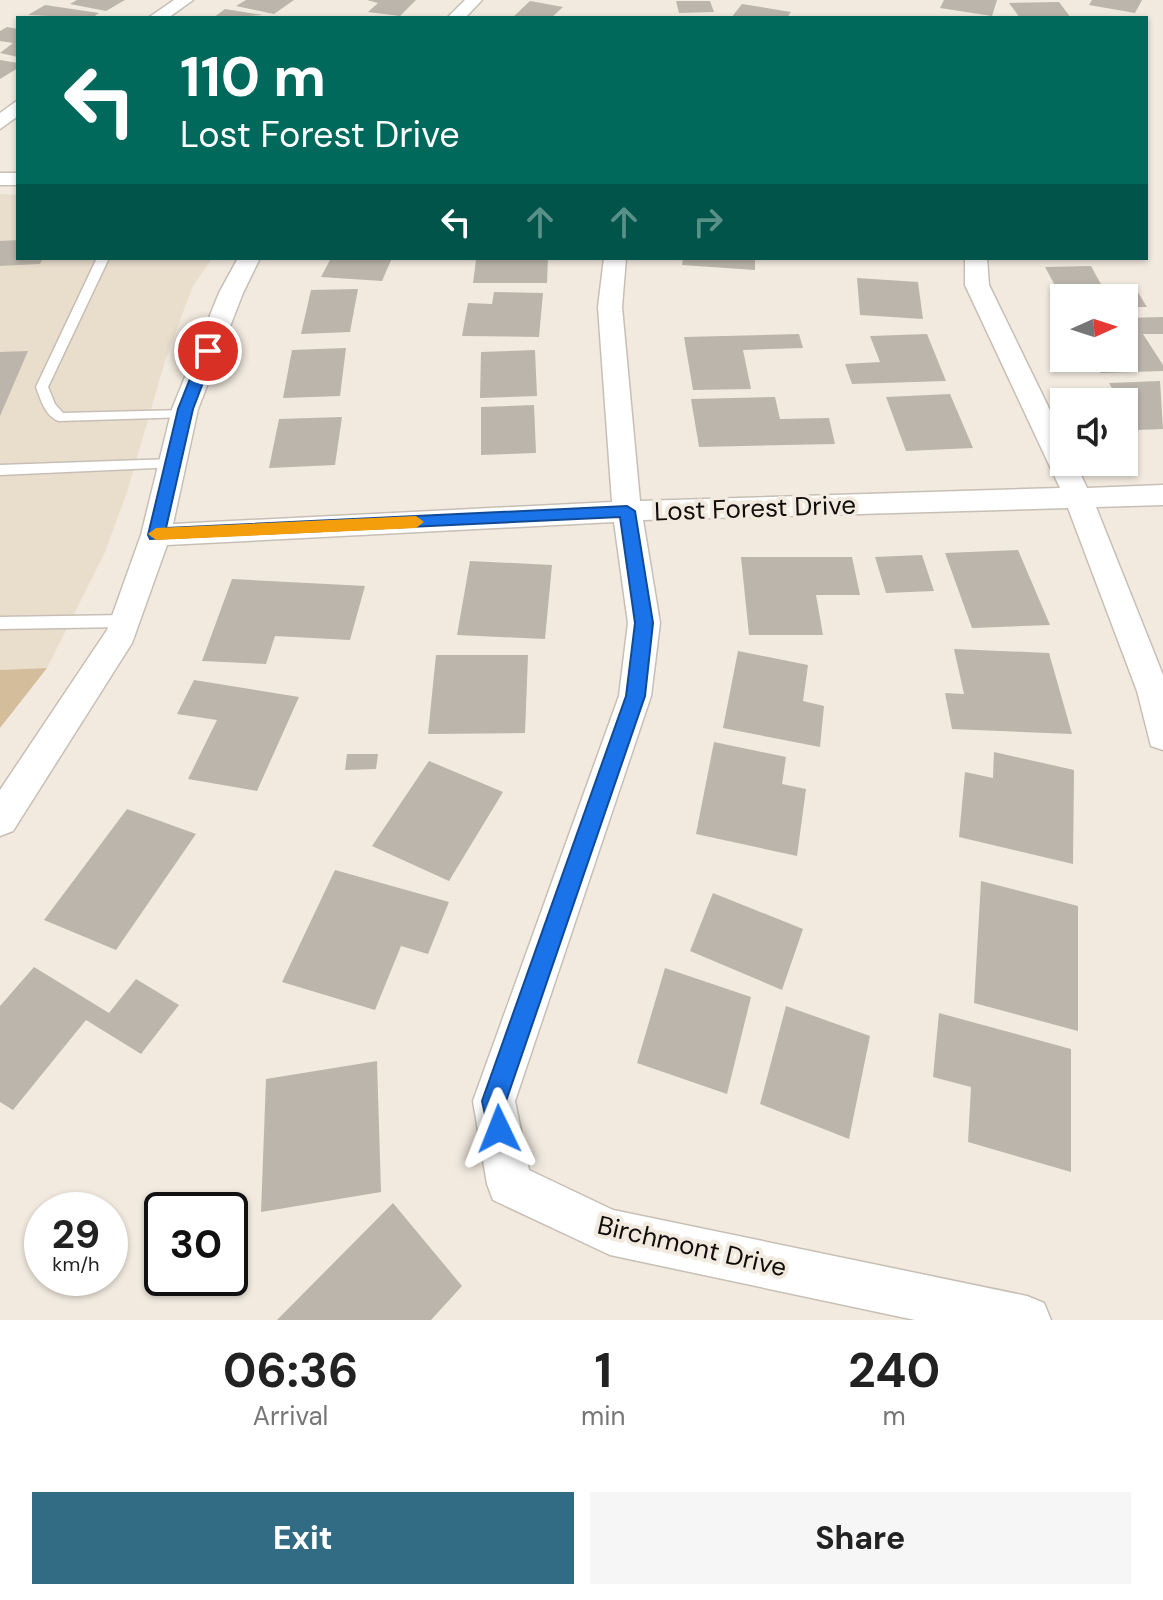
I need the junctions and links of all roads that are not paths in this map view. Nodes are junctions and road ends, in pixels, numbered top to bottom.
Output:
1 (185, 0) edge
2 (474, 0) edge
3 (159, 16) edge
4 (457, 16) edge
5 (16, 108) edge
6 (0, 123) edge
7 (102, 260) edge
8 (248, 260) edge
9 (615, 260) edge
10 (976, 260) edge
11 (184, 414) junction
12 (172, 464) junction
13 (0, 470) edge
14 (1163, 495) edge
15 (1079, 499) junction
16 (627, 511) junction
17 (156, 535) junction
18 (125, 621) junction
19 (0, 623) edge
20 (1163, 736) edge
21 (0, 820) edge
22 (1027, 1320) edge

1 - 3 street
2 - 4 street
5 - 6 street
7 - 11 lane
8 - 11 street
9 - 16 street, Birchmont Drive
10 - 15 street
11 - 12 street
12 - 13 lane
12 - 17 street
14 - 15 street, Lost Forest Drive
15 - 16 street, Lost Forest Drive
15 - 20 street
16 - 17 street, Lost Forest Drive
16 - 22 street, Birchmont Drive
17 - 18 street
18 - 19 lane
18 - 21 street

